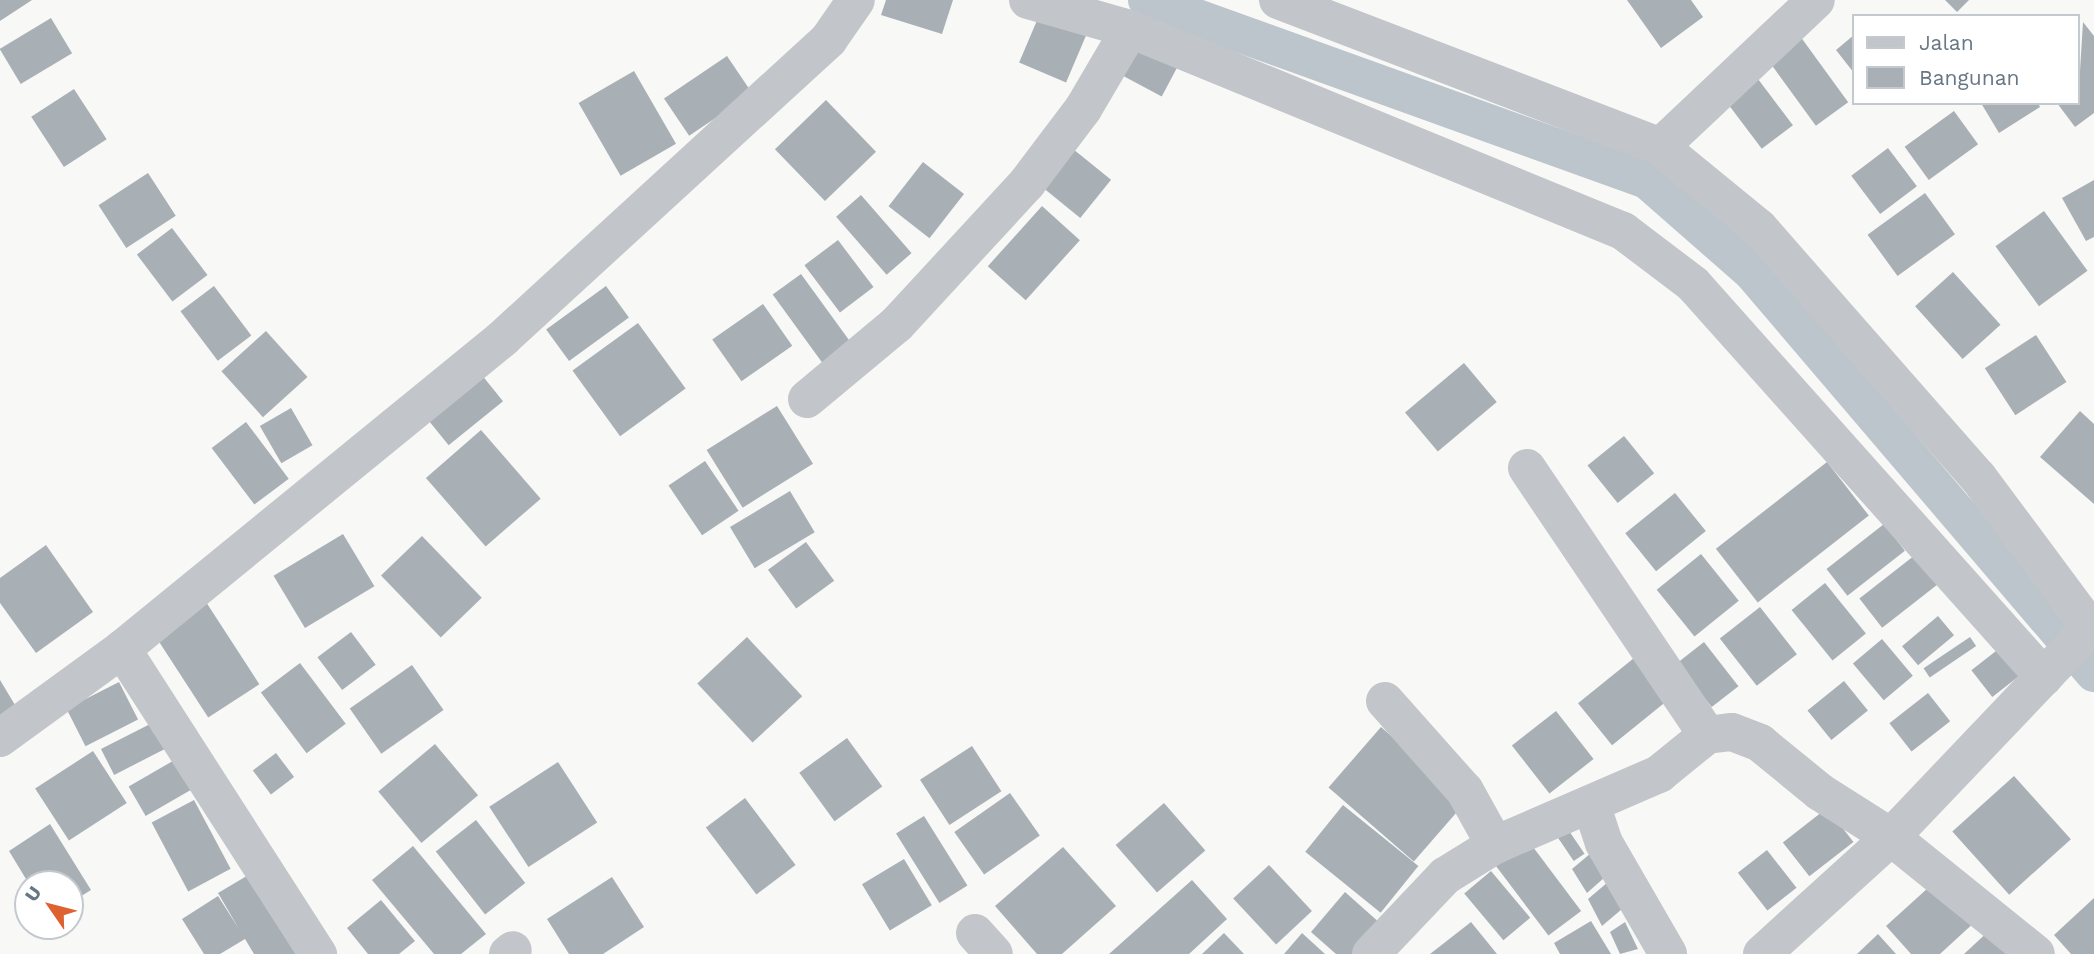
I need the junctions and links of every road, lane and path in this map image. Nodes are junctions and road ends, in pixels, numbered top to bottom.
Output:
1 (856, 0) edge
2 (1028, 0) edge
3 (1279, 0) edge
4 (1816, 0) edge
5 (1130, 29) junction
6 (1660, 148) junction
7 (807, 399) dead end
8 (1527, 468) dead end
9 (2089, 631) edge
10 (122, 649) junction
11 (2048, 673) junction
12 (1385, 701) dead end
13 (1707, 735) junction
14 (0, 738) edge
15 (1591, 804) junction
16 (1891, 837) junction
17 (1495, 845) junction
18 (318, 954) edge
19 (1371, 954) edge
20 (1668, 954) edge
21 (1762, 954) edge
22 (2036, 954) edge

1 - 10 street
2 - 5 street
3 - 6 street
4 - 6 street
5 - 7 street
5 - 11 street
6 - 9 street
8 - 13 street
9 - 11 street
10 - 14 street
10 - 18 street
11 - 16 street
12 - 17 street
13 - 15 street
13 - 16 street
15 - 17 street
15 - 20 street
16 - 21 street
16 - 22 street
17 - 19 street

